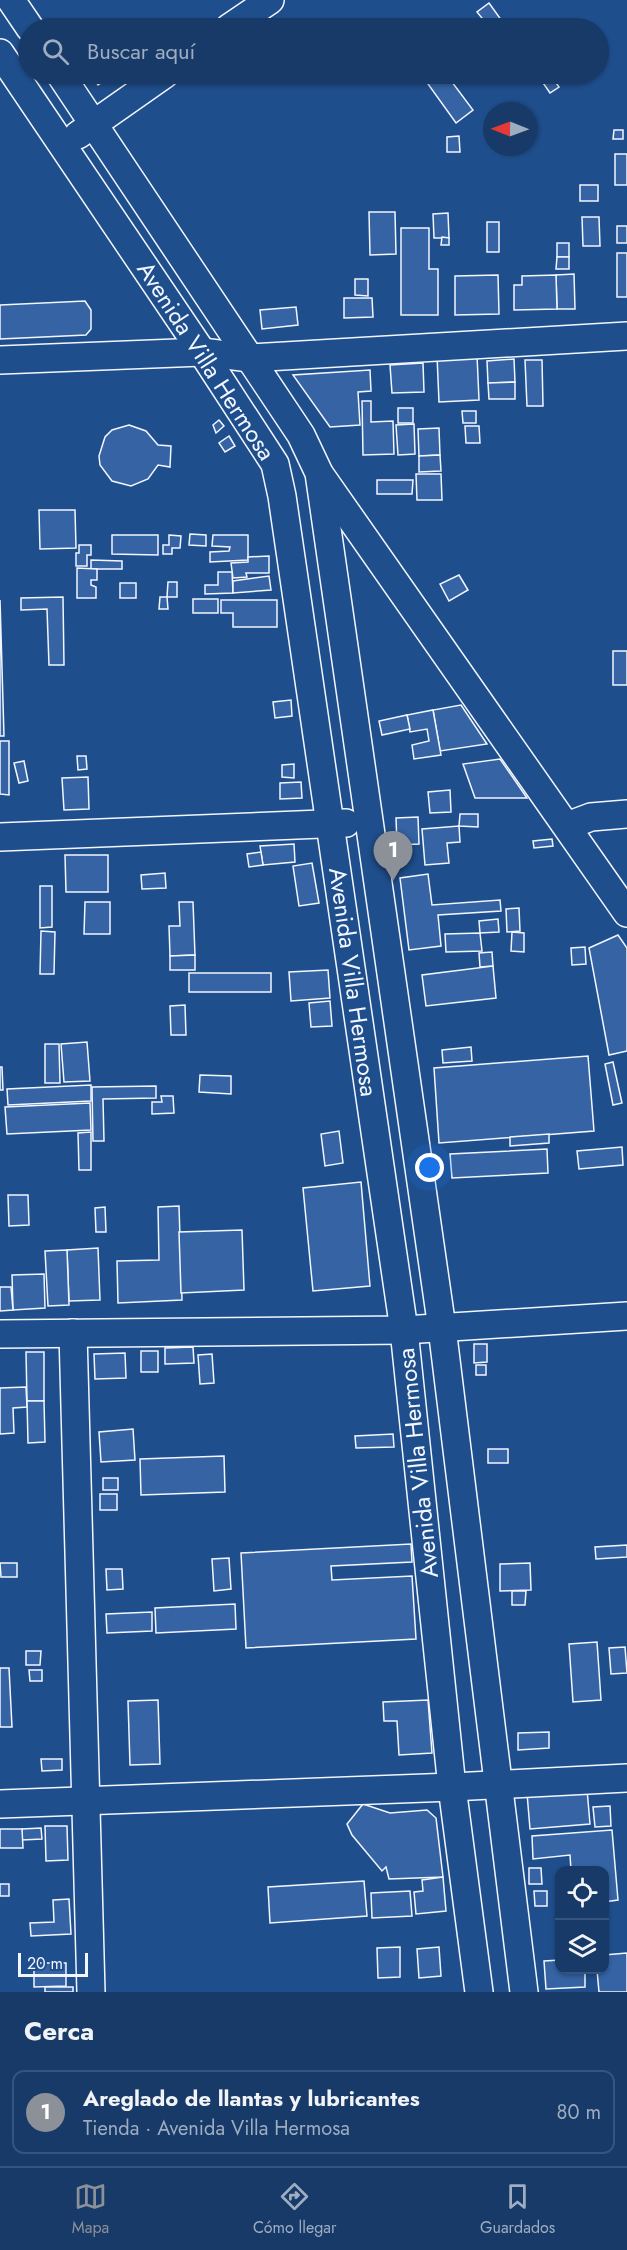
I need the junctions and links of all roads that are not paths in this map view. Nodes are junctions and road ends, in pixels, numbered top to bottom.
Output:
1 (11, 0) edge
2 (270, 0) edge
3 (23, 18) edge
4 (244, 18) edge
5 (0, 53) edge
6 (18, 80) edge
7 (21, 84) edge
8 (67, 84) edge
9 (151, 84) edge
10 (93, 124) junction
11 (63, 146) junction
12 (627, 336) edge
13 (202, 352) junction
14 (250, 358) junction
15 (0, 360) edge
16 (319, 473) junction
17 (627, 814) edge
18 (329, 822) junction
19 (369, 824) junction
20 (567, 826) junction
21 (0, 837) edge
22 (627, 913) edge
23 (627, 1316) edge
24 (442, 1328) junction
25 (404, 1330) junction
26 (73, 1333) junction
27 (0, 1334) edge
28 (627, 1778) edge
29 (498, 1783) junction
30 (453, 1786) junction
31 (85, 1800) junction
32 (0, 1803) edge
33 (91, 1992) edge
34 (479, 1992) edge
35 (524, 1992) edge

1 - 3 street
2 - 4 street
5 - 6 street, Avenida Villa Hermosa
7 - 11 street, Avenida Villa Hermosa
8 - 10 street, Avenida Villa Hermosa
9 - 10 street
10 - 11 street
10 - 14 street, Avenida Villa Hermosa
11 - 13 street, Avenida Villa Hermosa
12 - 14 street
13 - 14 street
13 - 15 street
13 - 18 street, Avenida Villa Hermosa
14 - 16 street, Avenida Villa Hermosa
16 - 19 street, Avenida Villa Hermosa
16 - 20 street
17 - 20 street
18 - 19 street
18 - 21 street
18 - 25 street, Avenida Villa Hermosa
19 - 24 street, Avenida Villa Hermosa
20 - 22 street
23 - 24 street
24 - 25 street
24 - 29 street, Avenida Villa Hermosa
25 - 26 street
25 - 30 street, Avenida Villa Hermosa
26 - 27 street
26 - 31 street
28 - 29 street
29 - 30 street
29 - 35 street, Avenida Villa Hermosa
30 - 31 street
30 - 34 street, Avenida Villa Hermosa
31 - 32 street
31 - 33 street

